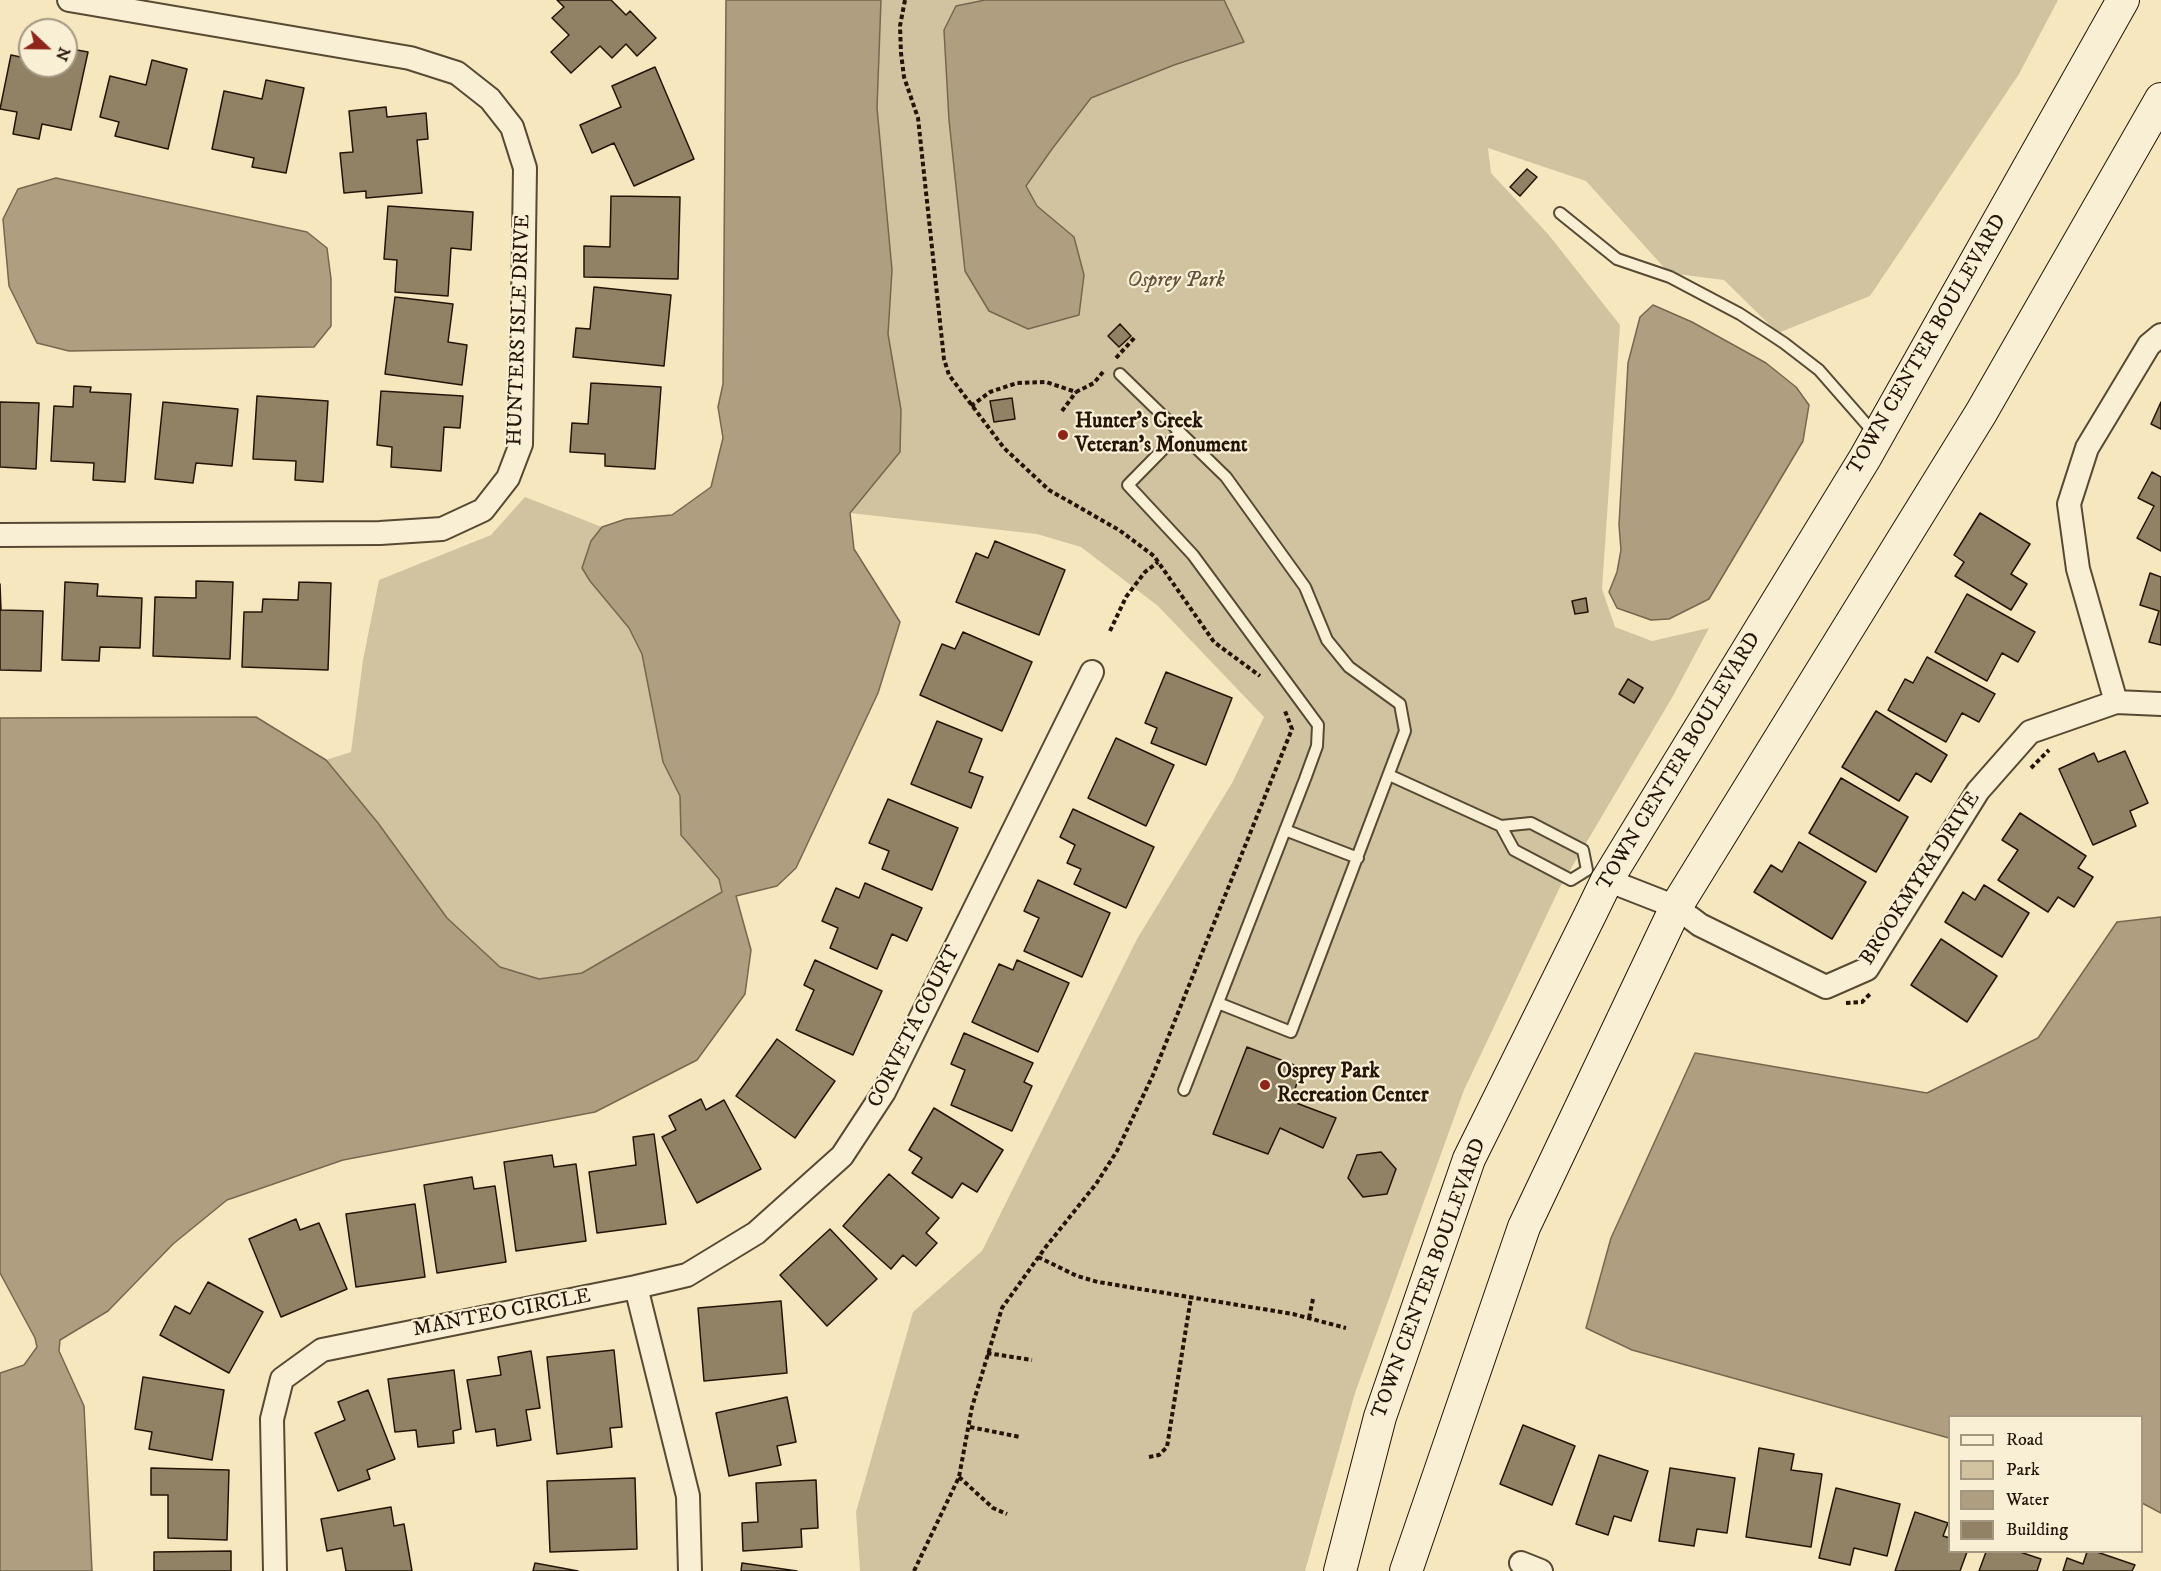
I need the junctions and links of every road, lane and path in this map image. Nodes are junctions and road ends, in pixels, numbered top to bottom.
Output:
1 (69, 0) edge
2 (905, 0) edge
3 (2123, 0) edge
4 (2161, 99) edge
5 (1560, 213) dead end
6 (2161, 335) edge
7 (1136, 336) dead end
8 (1115, 359) dead end
9 (1108, 367) dead end
10 (1120, 374) dead end
11 (1076, 392) junction
12 (971, 406) junction
13 (1062, 411) dead end
14 (1180, 432) junction
15 (1877, 436) junction
16 (0, 535) edge
17 (1158, 562) junction
18 (1110, 631) dead end
19 (1092, 672) dead end
20 (1267, 686) dead end
21 (2116, 702) junction
22 (1281, 704) dead end
23 (2161, 704) edge
24 (1389, 775) junction
25 (1501, 826) junction
26 (1285, 830) junction
27 (1358, 858) junction
28 (1597, 875) junction
29 (1676, 907) junction
30 (1218, 1004) junction
31 (1184, 1090) dead end
32 (1038, 1257) junction
33 (636, 1287) junction
34 (1191, 1297) junction
35 (1313, 1299) dead end
36 (1309, 1318) junction
37 (1346, 1328) dead end
38 (987, 1353) junction
39 (1032, 1360) dead end
40 (970, 1427) junction
41 (1020, 1437) dead end
42 (1149, 1457) dead end
43 (959, 1478) junction
44 (1007, 1514) dead end
45 (275, 1571) edge
46 (690, 1571) edge
47 (914, 1571) edge
48 (1340, 1571) edge
49 (1406, 1571) edge

1 - 16 street, HUNTERS ISLE DRIVE
2 - 12 path
3 - 15 street, TOWN CENTER BOULEVARD
4 - 29 street
5 - 15 lane
6 - 21 street
7 - 8 path
9 - 11 path
10 - 14 lane
11 - 12 path
11 - 13 path
12 - 17 path
14 - 24 lane
14 - 26 lane
15 - 28 street, TOWN CENTER BOULEVARD
17 - 18 path
17 - 20 path
19 - 33 street, CORVETA COURT
21 - 23 street, BROOKMYRA DRIVE
21 - 29 street, BROOKMYRA DRIVE
22 - 32 path
24 - 25 lane
24 - 27 lane
25 - 28 lane
25 - 28 lane
26 - 27 lane
26 - 30 lane
27 - 30 lane
28 - 29 street, BROOKMYRA DRIVE
28 - 48 street, TOWN CENTER BOULEVARD
29 - 49 street
30 - 31 lane
32 - 34 path
32 - 38 path
33 - 45 street, MANTEO CIRCLE
33 - 46 street
34 - 36 path
34 - 42 path
35 - 36 path
36 - 37 path
38 - 39 path
38 - 40 path
40 - 41 path
40 - 43 path
43 - 44 path
43 - 47 path

